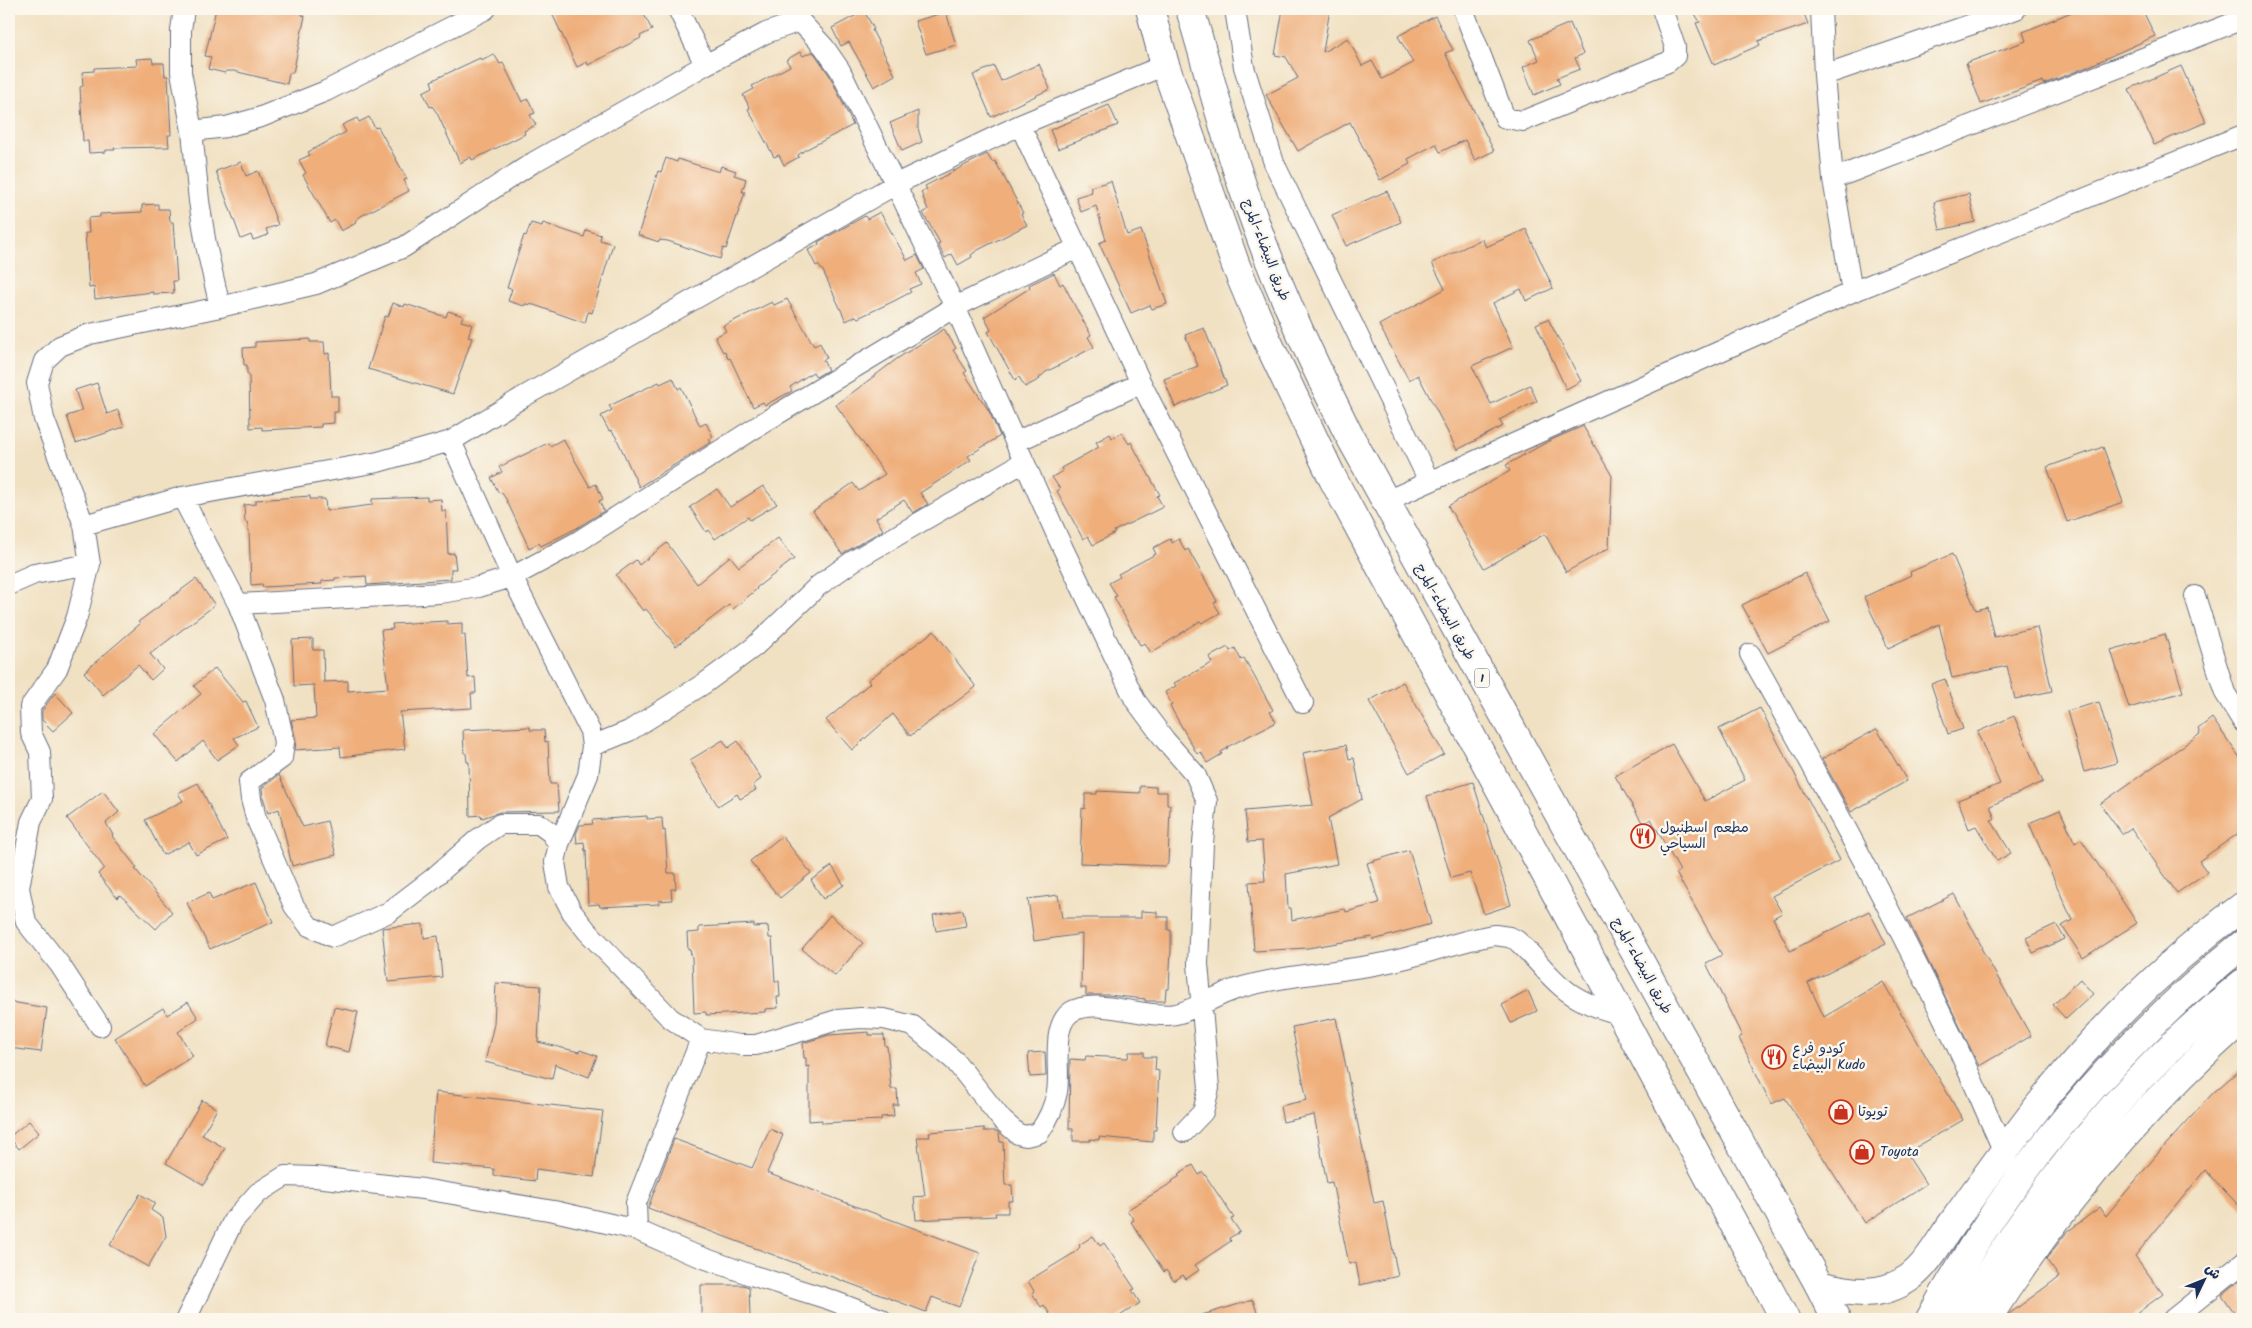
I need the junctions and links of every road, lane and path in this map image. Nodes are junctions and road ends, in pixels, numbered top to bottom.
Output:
1 (184, 9) edge
2 (486, 9) edge
3 (678, 9) edge
4 (1150, 9) edge
5 (1190, 9) edge
6 (1235, 9) edge
7 (1463, 9) edge
8 (1662, 9) edge
9 (1821, 9) edge
10 (2016, 9) edge
11 (2243, 19) edge
12 (705, 64) junction
13 (1165, 65) junction
14 (1824, 74) junction
15 (1020, 125) junction
16 (192, 131) junction
17 (2243, 135) edge
18 (1833, 180) junction
19 (896, 184) junction
20 (1077, 248) junction
21 (1852, 292) junction
22 (220, 307) junction
23 (955, 307) junction
24 (1141, 383) junction
25 (451, 441) junction
26 (1016, 442) junction
27 (1024, 462) junction
28 (1429, 482) junction
29 (182, 497) junction
30 (1384, 502) junction
31 (84, 525) junction
32 (90, 564) junction
33 (512, 577) junction
34 (9, 585) edge
35 (2195, 596) dead end
36 (238, 604) junction
37 (1750, 654) dead end
38 (1303, 703) dead end
39 (2243, 722) edge
40 (592, 746) junction
41 (559, 844) junction
42 (2243, 906) edge
43 (2242, 945) edge
44 (2243, 983) edge
45 (1200, 1003) junction
46 (1621, 1014) junction
47 (2243, 1018) edge
48 (100, 1026) dead end
49 (701, 1039) junction
50 (1184, 1132) dead end
51 (2004, 1152) junction
52 (637, 1230) junction
53 (2243, 1263) edge
54 (1819, 1285) junction
55 (186, 1319) edge
56 (878, 1319) edge
57 (1786, 1319) edge
58 (1836, 1319) edge
59 (1930, 1319) edge
60 (1961, 1319) edge
61 (1987, 1319) edge
62 (2173, 1319) edge

1 - 16 street
2 - 16 street
3 - 12 street
4 - 13 main road
5 - 30 main road, طريق البيضاء-المرج / 1
6 - 28 street
7 - 8 street
9 - 14 street
10 - 14 street
11 - 18 street
12 - 19 street
12 - 22 street
13 - 15 street
13 - 46 main road
14 - 18 street
15 - 19 street
15 - 20 street
16 - 22 street
17 - 21 street
18 - 21 street
19 - 23 street
19 - 25 street
20 - 23 street
20 - 24 street
21 - 28 street
22 - 31 street
23 - 26 street
23 - 33 street
24 - 26 street
24 - 38 street
25 - 29 street
25 - 33 street
26 - 27 street
27 - 40 street
27 - 45 street
28 - 30 street
29 - 31 street
29 - 36 street
30 - 54 main road, طريق البيضاء-المرج / 1
31 - 32 street
32 - 34 street
32 - 48 street
33 - 36 street
33 - 40 street
35 - 39 street
36 - 41 street
37 - 51 street
40 - 41 street
41 - 49 street
42 - 51 main road
43 - 59 main road
44 - 60 main road
45 - 46 street
45 - 49 street
45 - 50 street
46 - 57 main road
47 - 61 main road
49 - 52 street
51 - 54 main road
52 - 55 street
52 - 56 street
53 - 62 street
54 - 58 main road, طريق البيضاء-المرج / 1

